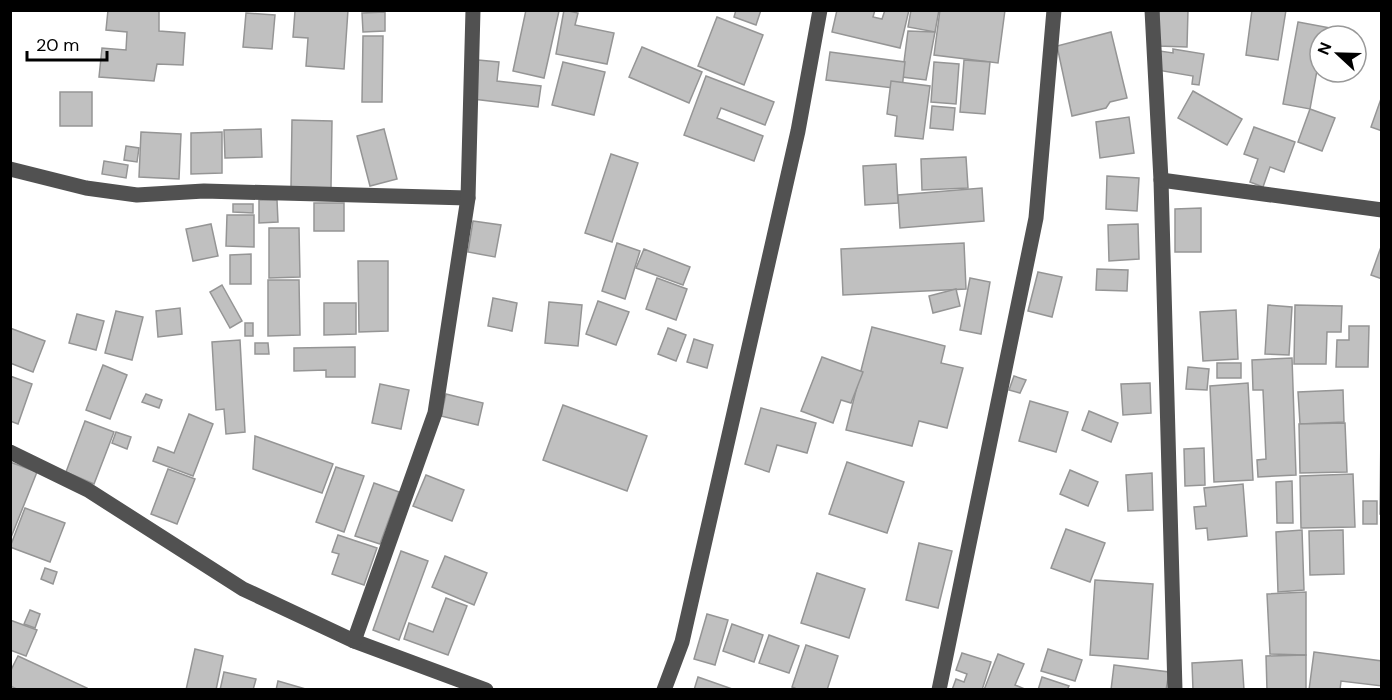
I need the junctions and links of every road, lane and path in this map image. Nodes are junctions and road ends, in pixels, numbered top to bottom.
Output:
1 (473, 10) edge
2 (820, 10) edge
3 (1054, 10) edge
4 (1152, 10) edge
5 (10, 169) edge
6 (1161, 180) junction
7 (468, 198) junction
8 (1382, 210) edge
9 (10, 452) edge
10 (354, 641) junction
11 (486, 690) edge
12 (664, 690) edge
13 (939, 690) edge
14 (1175, 690) edge

1 - 7 street
2 - 12 street
3 - 13 street
4 - 6 street
5 - 7 street
6 - 8 street
6 - 14 street
7 - 10 street
9 - 10 street
10 - 11 street

